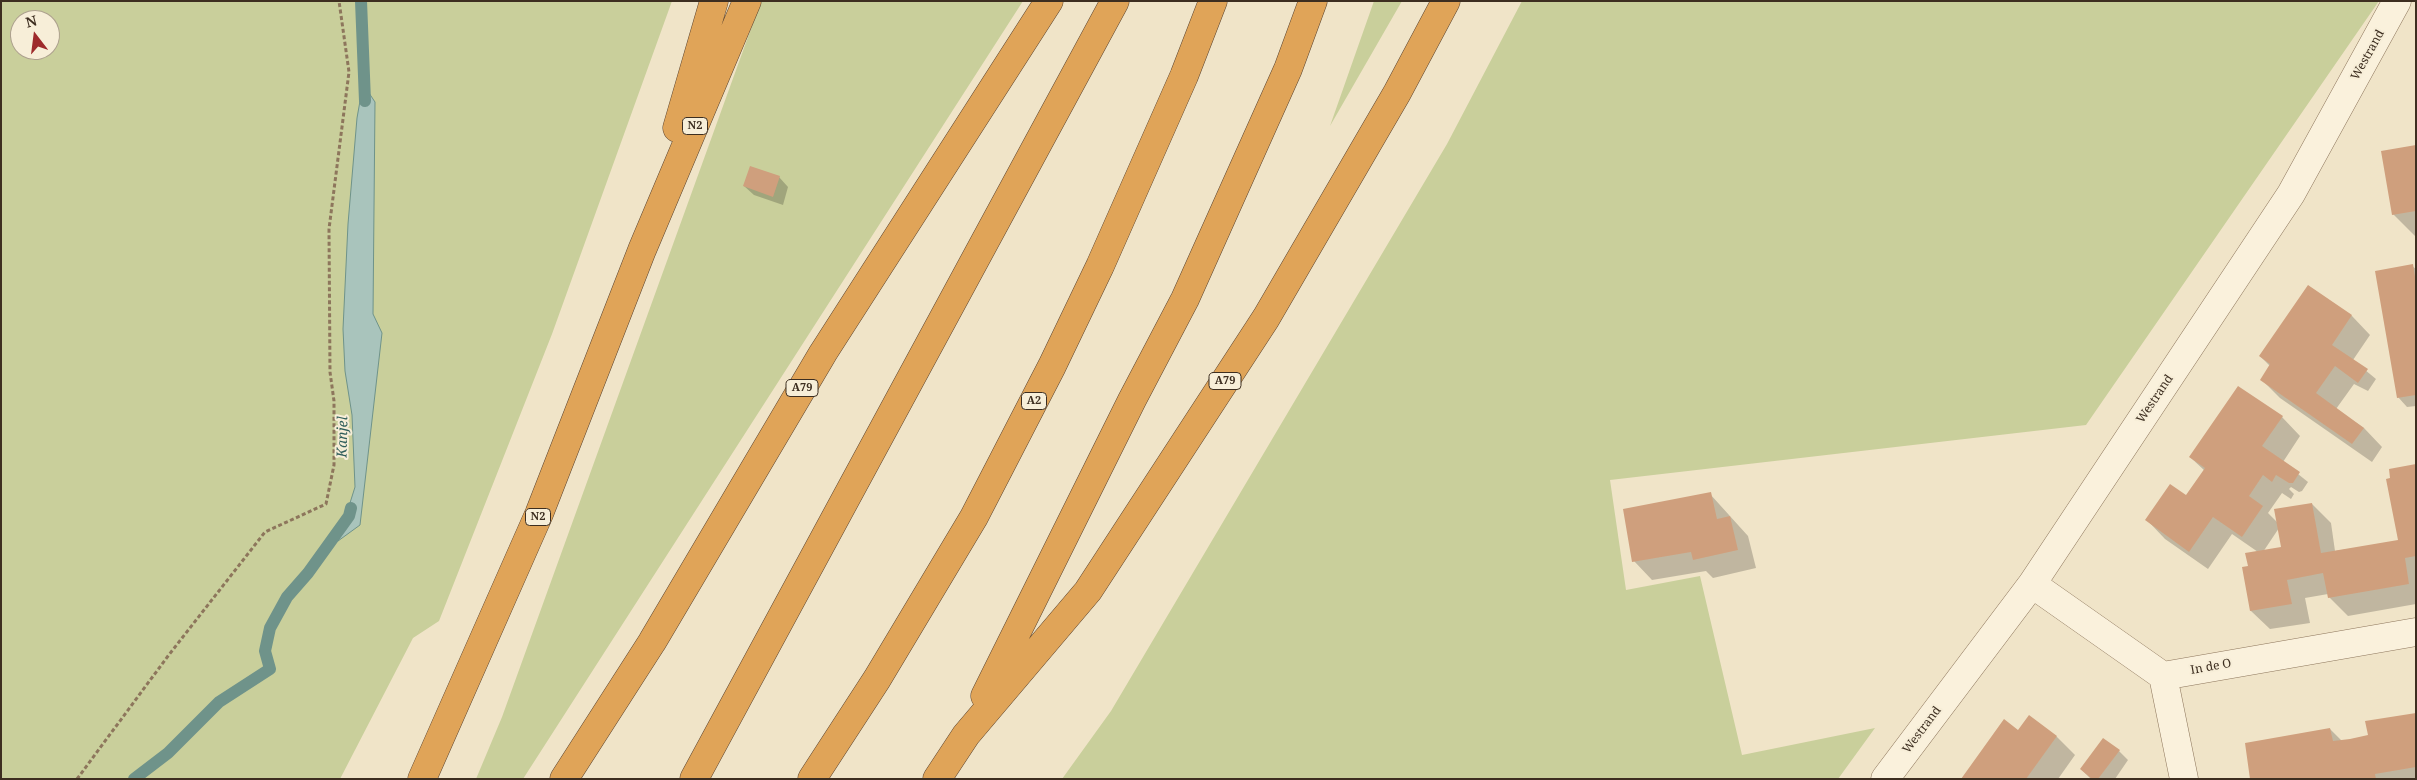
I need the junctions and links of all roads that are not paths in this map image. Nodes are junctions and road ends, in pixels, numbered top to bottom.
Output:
1 (714, 1) edge
2 (748, 1) edge
3 (1048, 1) edge
4 (1115, 1) edge
5 (1213, 1) edge
6 (1313, 1) edge
7 (1446, 1) edge
8 (2397, 1) edge
9 (642, 250) junction
10 (2032, 584) junction
11 (2416, 632) edge
12 (2163, 676) junction
13 (966, 735) junction
14 (422, 779) edge
15 (564, 779) edge
16 (694, 779) edge
17 (812, 779) edge
18 (937, 779) edge
19 (1885, 779) edge
20 (2184, 779) edge

1 - 9 highway, N2
2 - 9 highway, N2
3 - 15 highway, A79
4 - 16 highway
5 - 17 highway, A2
6 - 13 highway
7 - 13 highway, A79
8 - 10 street, Westrand
9 - 14 highway, N2
10 - 12 street
10 - 19 street, Westrand
11 - 12 street, In de O
12 - 20 street
13 - 18 highway

